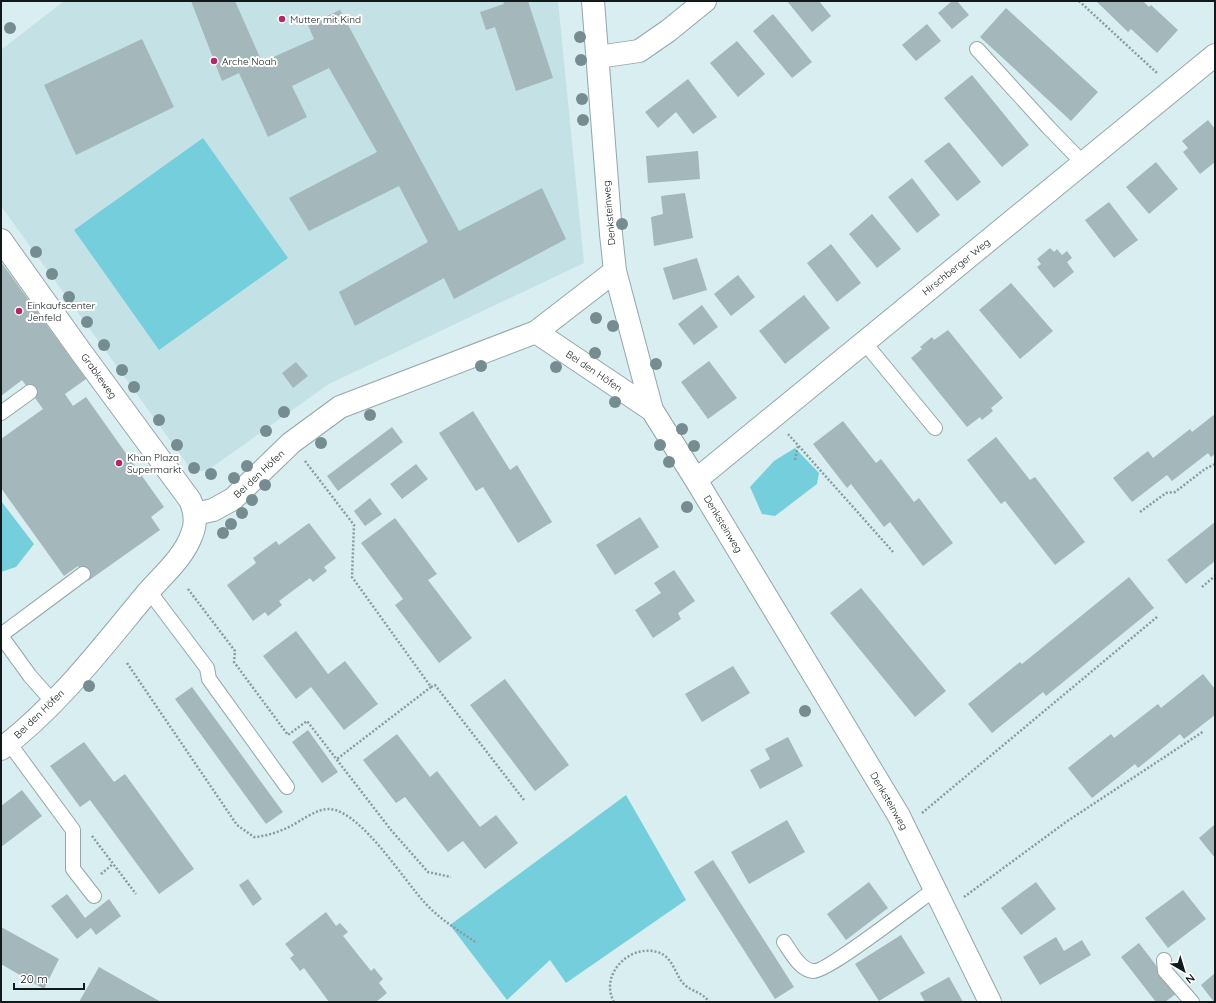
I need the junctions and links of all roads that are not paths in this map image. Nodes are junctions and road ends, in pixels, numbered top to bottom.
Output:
1 (593, 1) edge
2 (705, 1) edge
3 (977, 49) dead end
4 (1215, 56) edge
5 (598, 57) junction
6 (1083, 163) junction
7 (1, 240) edge
8 (615, 271) junction
9 (536, 332) junction
10 (864, 342) junction
11 (30, 392) dead end
12 (652, 410) junction
13 (1, 413) edge
14 (935, 428) dead end
15 (696, 480) junction
16 (195, 514) junction
17 (83, 574) dead end
18 (149, 591) junction
19 (1, 635) edge
20 (53, 702) junction
21 (5, 746) edge
22 (287, 787) dead end
23 (935, 889) junction
24 (94, 896) dead end
25 (784, 942) dead end
26 (1164, 960) dead end
27 (990, 1002) edge
28 (1192, 1002) edge

1 - 5 street, Denksteinweg
2 - 5 street
3 - 6 lane
4 - 6 street, Hirschberger Weg
5 - 8 street, Denksteinweg
6 - 10 street, Hirschberger Weg
7 - 16 street, Grabkeweg
8 - 9 street, Bei den Höfen
8 - 12 street, Denksteinweg
9 - 12 street, Bei den Höfen
9 - 16 street, Bei den Höfen
10 - 14 lane
10 - 15 street, Hirschberger Weg
11 - 13 lane
12 - 15 street, Denksteinweg
15 - 23 street, Denksteinweg
16 - 18 street, Bei den Höfen
17 - 19 lane
18 - 20 street, Bei den Höfen
18 - 22 lane
19 - 20 lane
20 - 21 street, Bei den Höfen
21 - 24 lane
23 - 25 lane
23 - 27 street, Denksteinweg
26 - 28 lane

